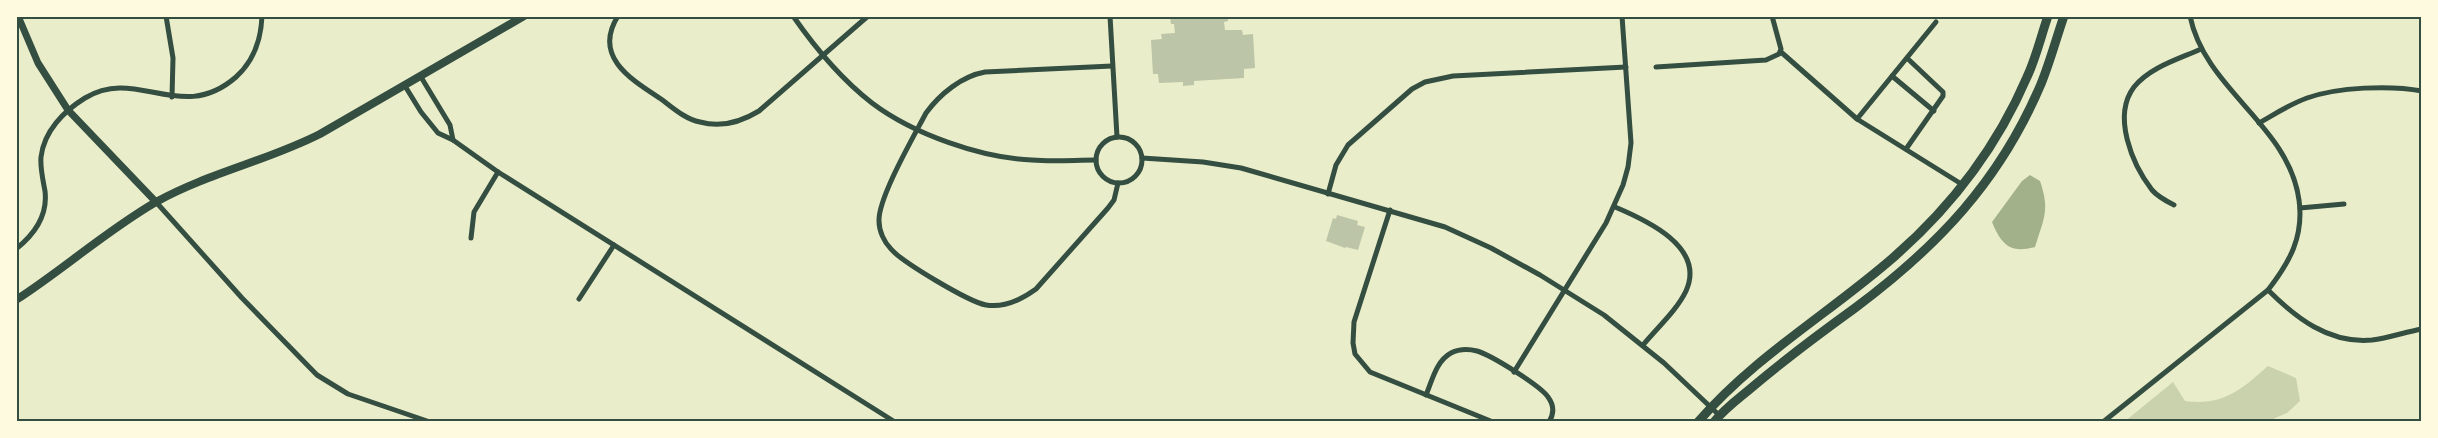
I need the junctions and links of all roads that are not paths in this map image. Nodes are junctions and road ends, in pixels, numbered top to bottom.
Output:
1 (18, 16) edge
2 (166, 16) edge
3 (262, 16) edge
4 (524, 16) edge
5 (618, 16) edge
6 (793, 16) edge
7 (868, 16) edge
8 (1110, 16) edge
9 (1622, 16) edge
10 (1772, 16) edge
11 (2048, 16) edge
12 (2064, 16) edge
13 (2190, 16) edge
14 (1936, 22) dead end
15 (2201, 49) junction
16 (1781, 52) junction
17 (823, 56) junction
18 (1906, 58) junction
19 (1112, 66) junction
20 (1626, 67) junction
21 (1656, 67) dead end
22 (1892, 76) junction
23 (421, 77) junction
24 (405, 86) junction
25 (2422, 91) edge
26 (172, 97) junction
27 (68, 110) junction
28 (1934, 111) junction
29 (1857, 119) junction
30 (2260, 123) junction
31 (918, 129) junction
32 (1117, 137) junction
33 (453, 140) junction
34 (1906, 149) junction
35 (1142, 158) junction
36 (1096, 160) junction
37 (498, 172) junction
38 (1118, 183) junction
39 (1963, 185) junction
40 (1328, 194) junction
41 (156, 202) junction
42 (2344, 204) dead end
43 (2174, 206) dead end
44 (1615, 207) junction
45 (2300, 208) junction
46 (1390, 210) junction
47 (472, 238) dead end
48 (614, 245) junction
49 (16, 249) edge
50 (1564, 290) junction
51 (2268, 290) junction
52 (579, 299) dead end
53 (16, 300) edge
54 (2422, 329) edge
55 (1643, 345) junction
56 (1514, 372) junction
57 (1426, 395) junction
58 (1710, 407) junction
59 (1717, 419) edge
60 (430, 422) edge
61 (895, 422) edge
62 (1493, 422) edge
63 (1549, 422) edge
64 (1698, 422) edge
65 (2103, 422) edge

1 - 27 street
2 - 26 street
3 - 26 street
4 - 23 main road
5 - 17 street
6 - 17 street
7 - 17 street
8 - 19 street
9 - 20 street
10 - 16 street
11 - 39 main road
12 - 59 main road
13 - 15 street
14 - 18 street
15 - 30 street
15 - 43 street
16 - 21 street
16 - 29 street
17 - 31 street
18 - 22 street
18 - 28 street
19 - 31 street
19 - 32 street
20 - 40 street
20 - 44 street
22 - 28 street
22 - 29 street
23 - 24 main road
23 - 33 street
24 - 33 street
24 - 41 main road
25 - 30 street
26 - 27 street
27 - 41 street
27 - 49 street
28 - 34 street
29 - 34 street
30 - 45 street
31 - 36 street
31 - 38 street
32 - 35 street
32 - 36 street
33 - 37 street
34 - 39 street
35 - 38 street
35 - 40 street
36 - 38 street
37 - 47 street
37 - 48 street
39 - 58 main road
40 - 46 street
41 - 53 main road
41 - 60 street
42 - 45 street
44 - 50 street
44 - 55 street
45 - 51 street
46 - 50 street
46 - 57 street
48 - 52 street
48 - 61 street
50 - 55 street
50 - 56 street
51 - 54 street
51 - 65 street
55 - 58 street
56 - 57 street
56 - 63 street
57 - 62 street
58 - 59 street
58 - 64 main road

